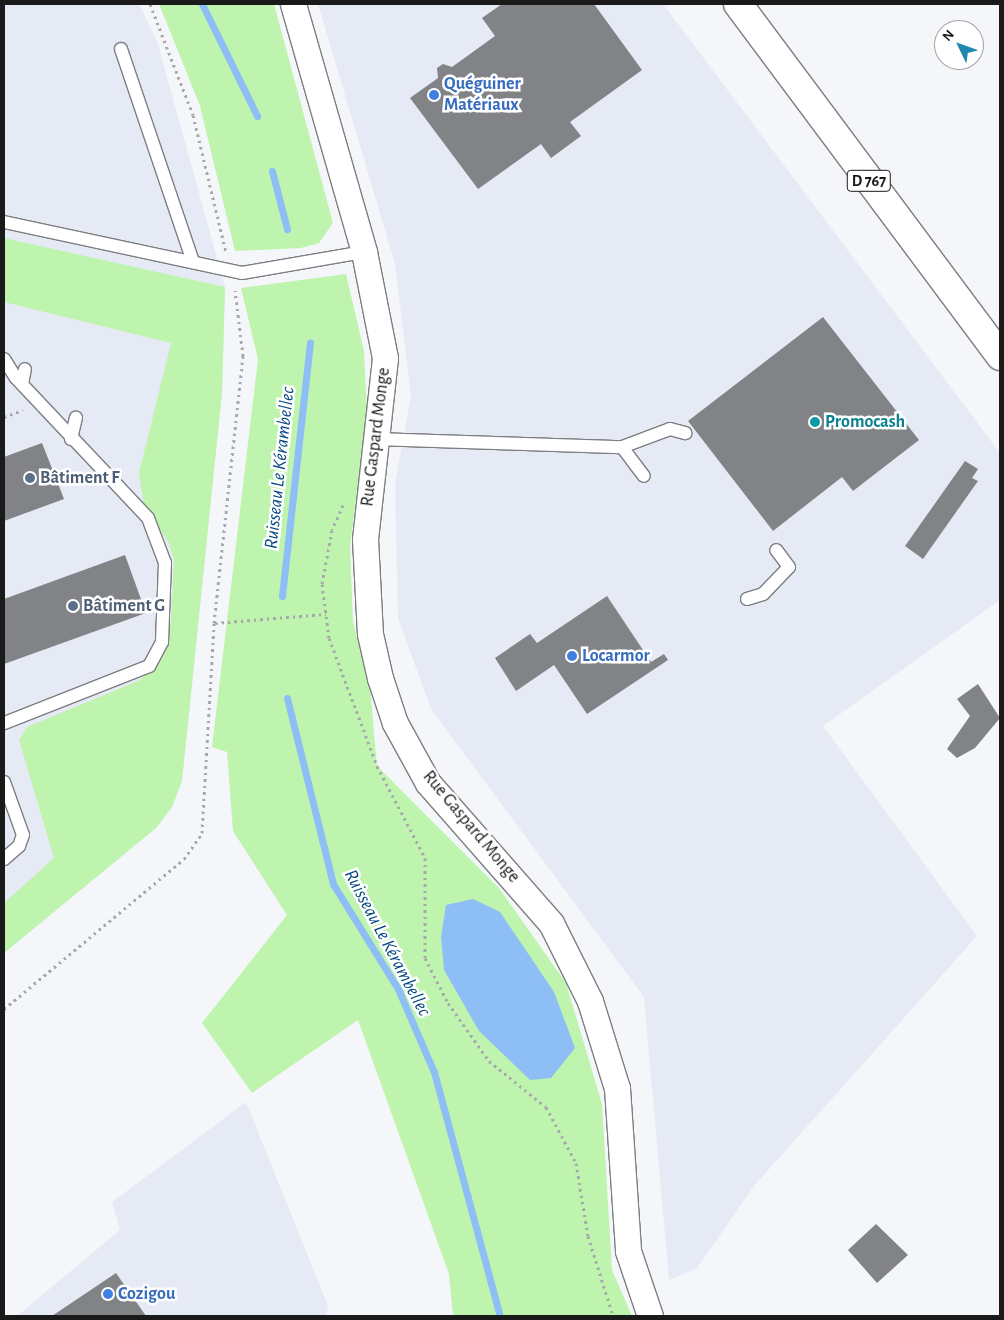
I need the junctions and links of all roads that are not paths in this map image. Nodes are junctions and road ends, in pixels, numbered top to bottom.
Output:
1 (293, 4) edge
2 (738, 4) edge
3 (121, 49) dead end
4 (4, 222) edge
5 (364, 252) junction
6 (193, 262) junction
7 (1000, 356) edge
8 (4, 359) edge
9 (25, 369) dead end
10 (22, 384) junction
11 (76, 418) dead end
12 (685, 433) dead end
13 (71, 438) junction
14 (375, 439) junction
15 (622, 447) junction
16 (644, 476) dead end
17 (776, 550) dead end
18 (747, 599) dead end
19 (4, 723) edge
20 (4, 782) edge
21 (4, 859) edge
22 (650, 1316) edge

1 - 5 street, Rue Gaspard Monge
2 - 7 main road, D 767
3 - 6 lane
4 - 6 lane
5 - 6 lane
5 - 14 street, Rue Gaspard Monge
8 - 10 lane
9 - 10 lane
10 - 13 lane
11 - 13 lane
12 - 15 lane
13 - 19 lane
14 - 15 lane
14 - 22 street, Rue Gaspard Monge
15 - 16 lane
17 - 18 lane
20 - 21 lane

